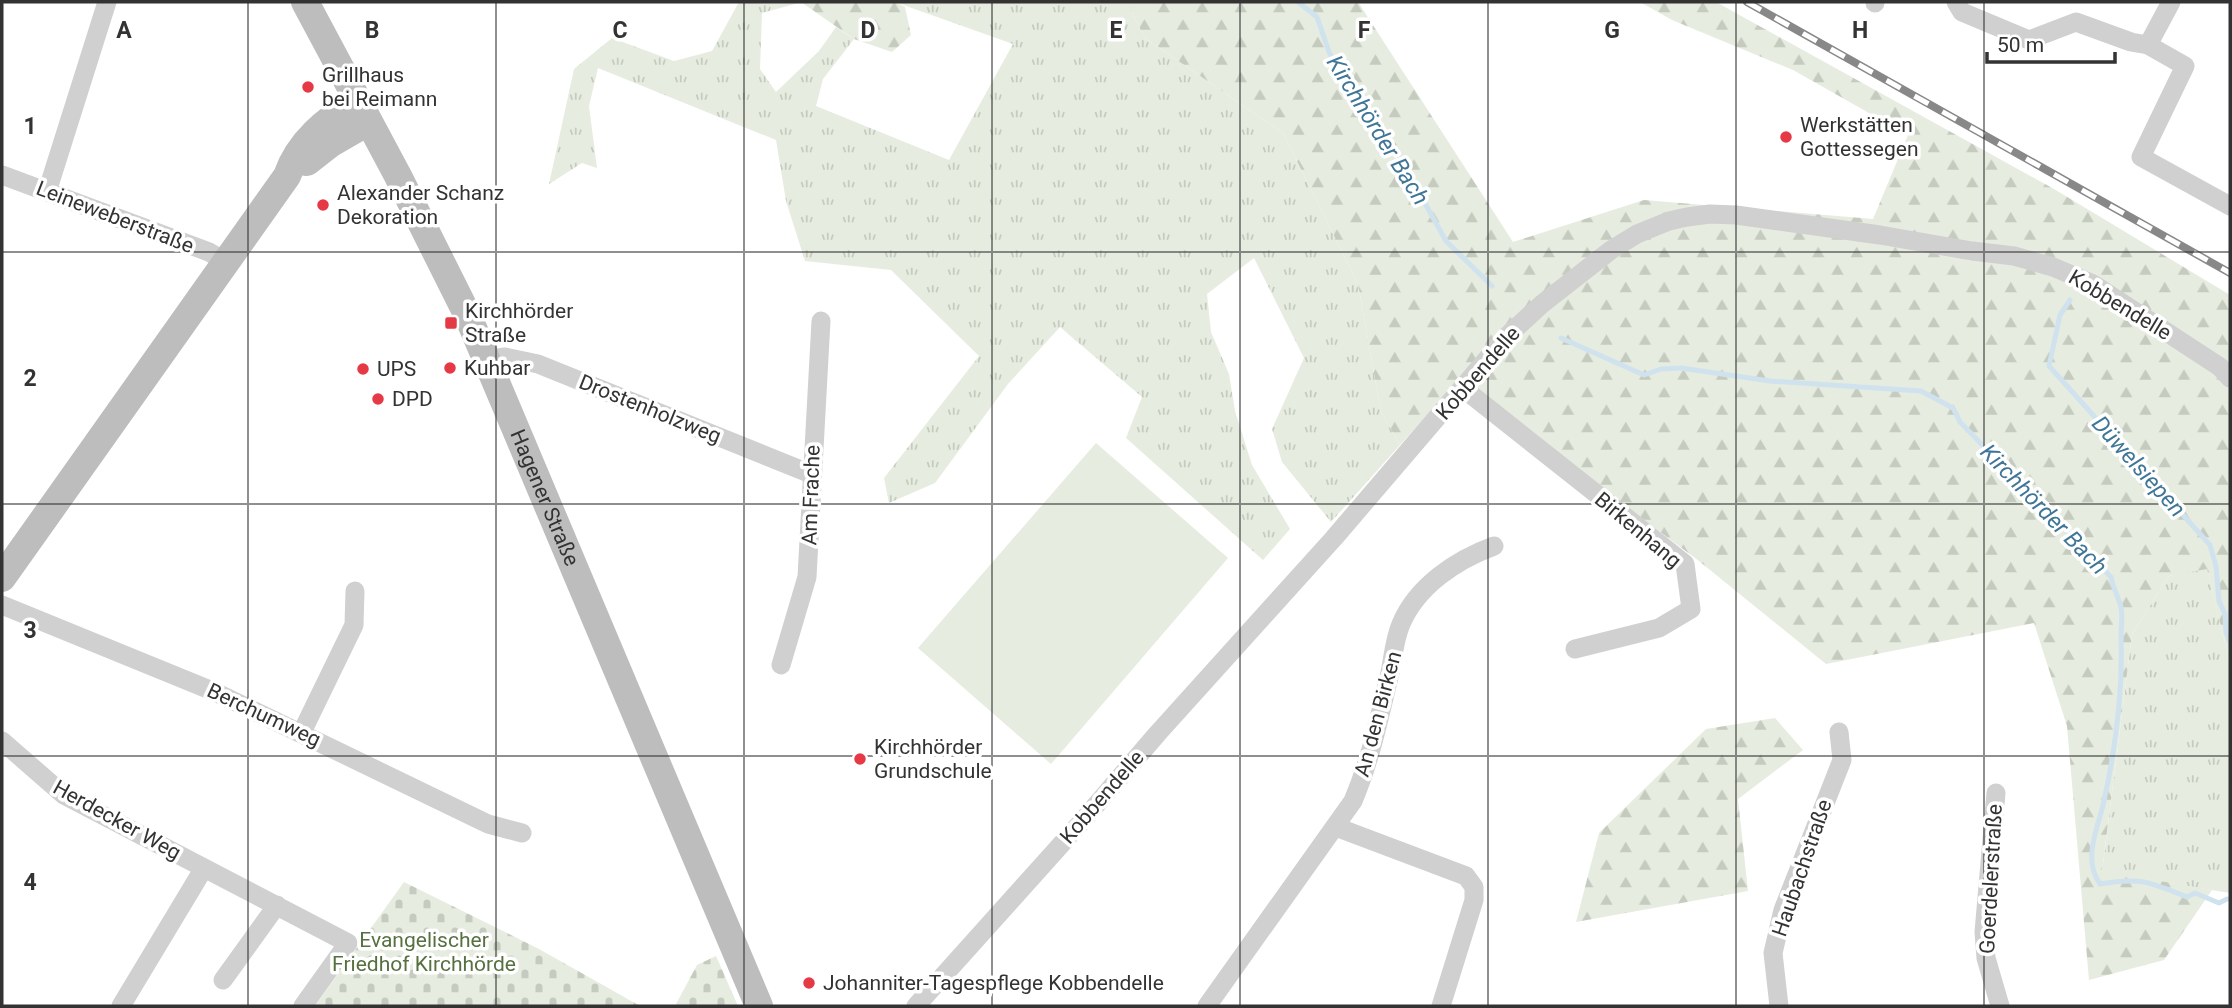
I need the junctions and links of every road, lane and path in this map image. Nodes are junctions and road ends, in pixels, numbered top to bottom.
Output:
1 (107, 2) edge
2 (305, 2) edge
3 (1956, 2) edge
4 (2171, 2) edge
5 (2148, 45) junction
6 (362, 111) junction
7 (2, 175) edge
8 (47, 192) junction
9 (2230, 206) edge
10 (226, 262) junction
11 (821, 321) dead end
12 (486, 360) junction
13 (2230, 378) edge
14 (1464, 389) junction
15 (811, 474) junction
16 (1494, 546) dead end
17 (2, 578) edge
18 (355, 591) dead end
19 (2, 605) edge
20 (1575, 649) dead end
21 (781, 665) dead end
22 (302, 732) junction
23 (1839, 733) dead end
24 (2, 741) edge
25 (1996, 793) dead end
26 (1336, 827) junction
27 (522, 833) dead end
28 (204, 868) junction
29 (277, 905) junction
30 (223, 980) dead end
31 (121, 1006) edge
32 (303, 1006) edge
33 (759, 1006) edge
34 (916, 1006) edge
35 (1207, 1006) edge
36 (1441, 1006) edge
37 (1779, 1006) edge
38 (2000, 1006) edge

1 - 8 street
2 - 6 main road, Hagener Straße
3 - 5 street
4 - 5 street
5 - 9 street
6 - 10 main road
6 - 12 main road, Hagener Straße
7 - 8 street, Leineweberstraße
8 - 10 street, Leineweberstraße
10 - 17 main road
11 - 15 street, Am Frache
12 - 15 street, Drostenholzweg
12 - 33 main road, Hagener Straße
13 - 14 street, Kobbendelle
14 - 20 street, Birkenhang
14 - 34 street, Kobbendelle
15 - 21 street, Am Frache
16 - 26 street, An den Birken
18 - 22 street
19 - 22 street, Berchumweg
22 - 27 street, Berchumweg
23 - 37 street, Haubachstraße
24 - 28 street, Herdecker Weg
25 - 38 street, Goerdelerstraße
26 - 35 street, An den Birken
26 - 36 street
28 - 29 street, Herdecker Weg
28 - 31 street, Herdecker Weg
29 - 30 street
29 - 32 street, Herdecker Weg

